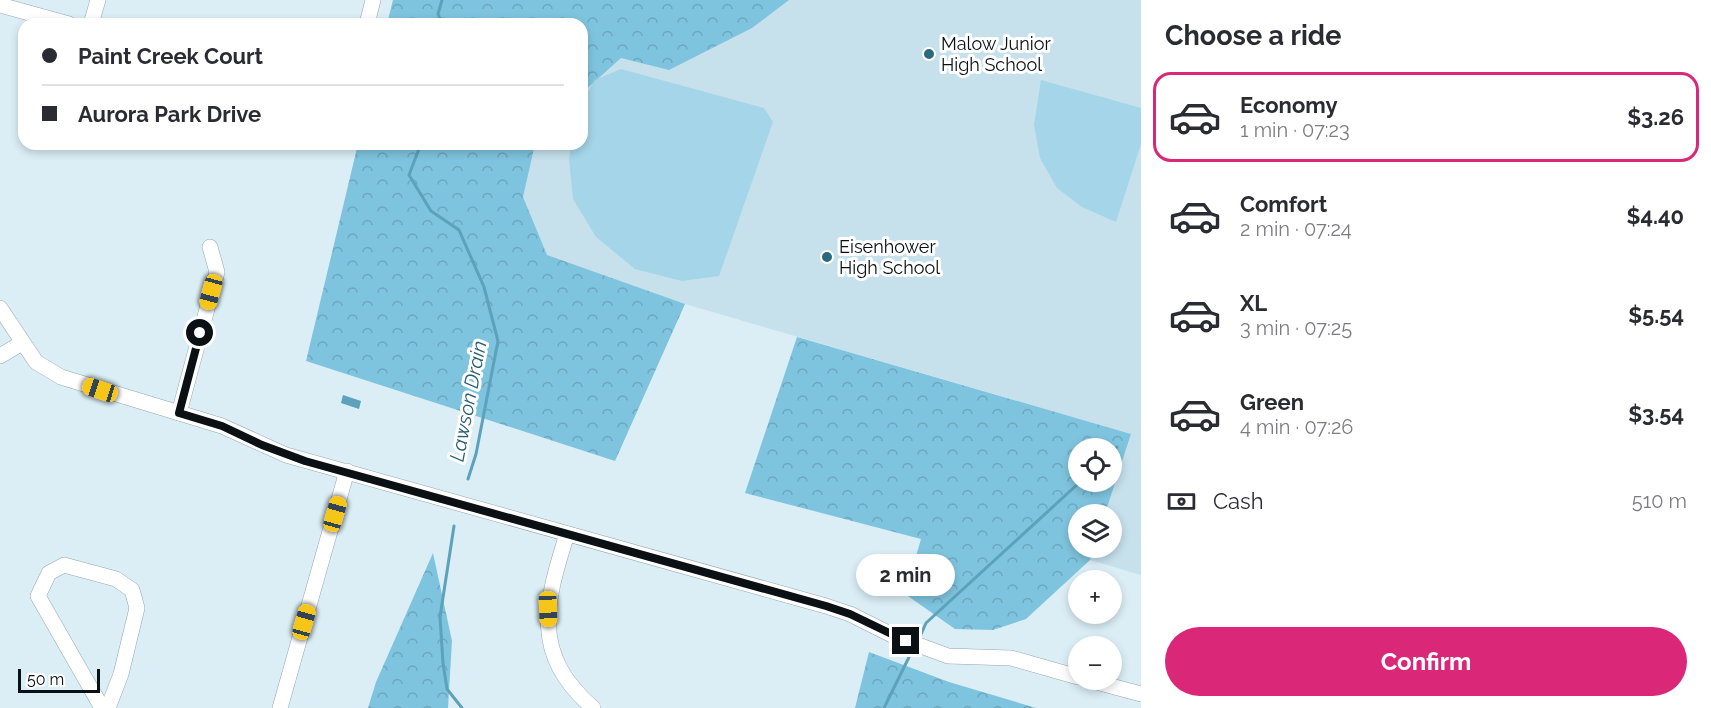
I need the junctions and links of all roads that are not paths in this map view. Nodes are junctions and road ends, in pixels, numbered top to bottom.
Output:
1 (98, 0) edge
2 (373, 0) edge
3 (0, 5) edge
4 (47, 18) edge
5 (93, 18) edge
6 (368, 18) edge
7 (210, 247) dead end
8 (0, 308) edge
9 (22, 343) junction
10 (0, 356) edge
11 (179, 413) junction
12 (347, 471) junction
13 (567, 534) junction
14 (1068, 674) edge
15 (1122, 689) edge
16 (1141, 694) edge
17 (102, 708) edge
18 (108, 708) edge
19 (280, 708) edge
20 (593, 708) edge

1 - 5 street
2 - 6 street
3 - 4 street
7 - 11 street
8 - 9 street
9 - 10 street
9 - 11 street
11 - 12 street
12 - 13 street
12 - 19 street
13 - 14 street
13 - 20 street
15 - 16 street
17 - 18 street

